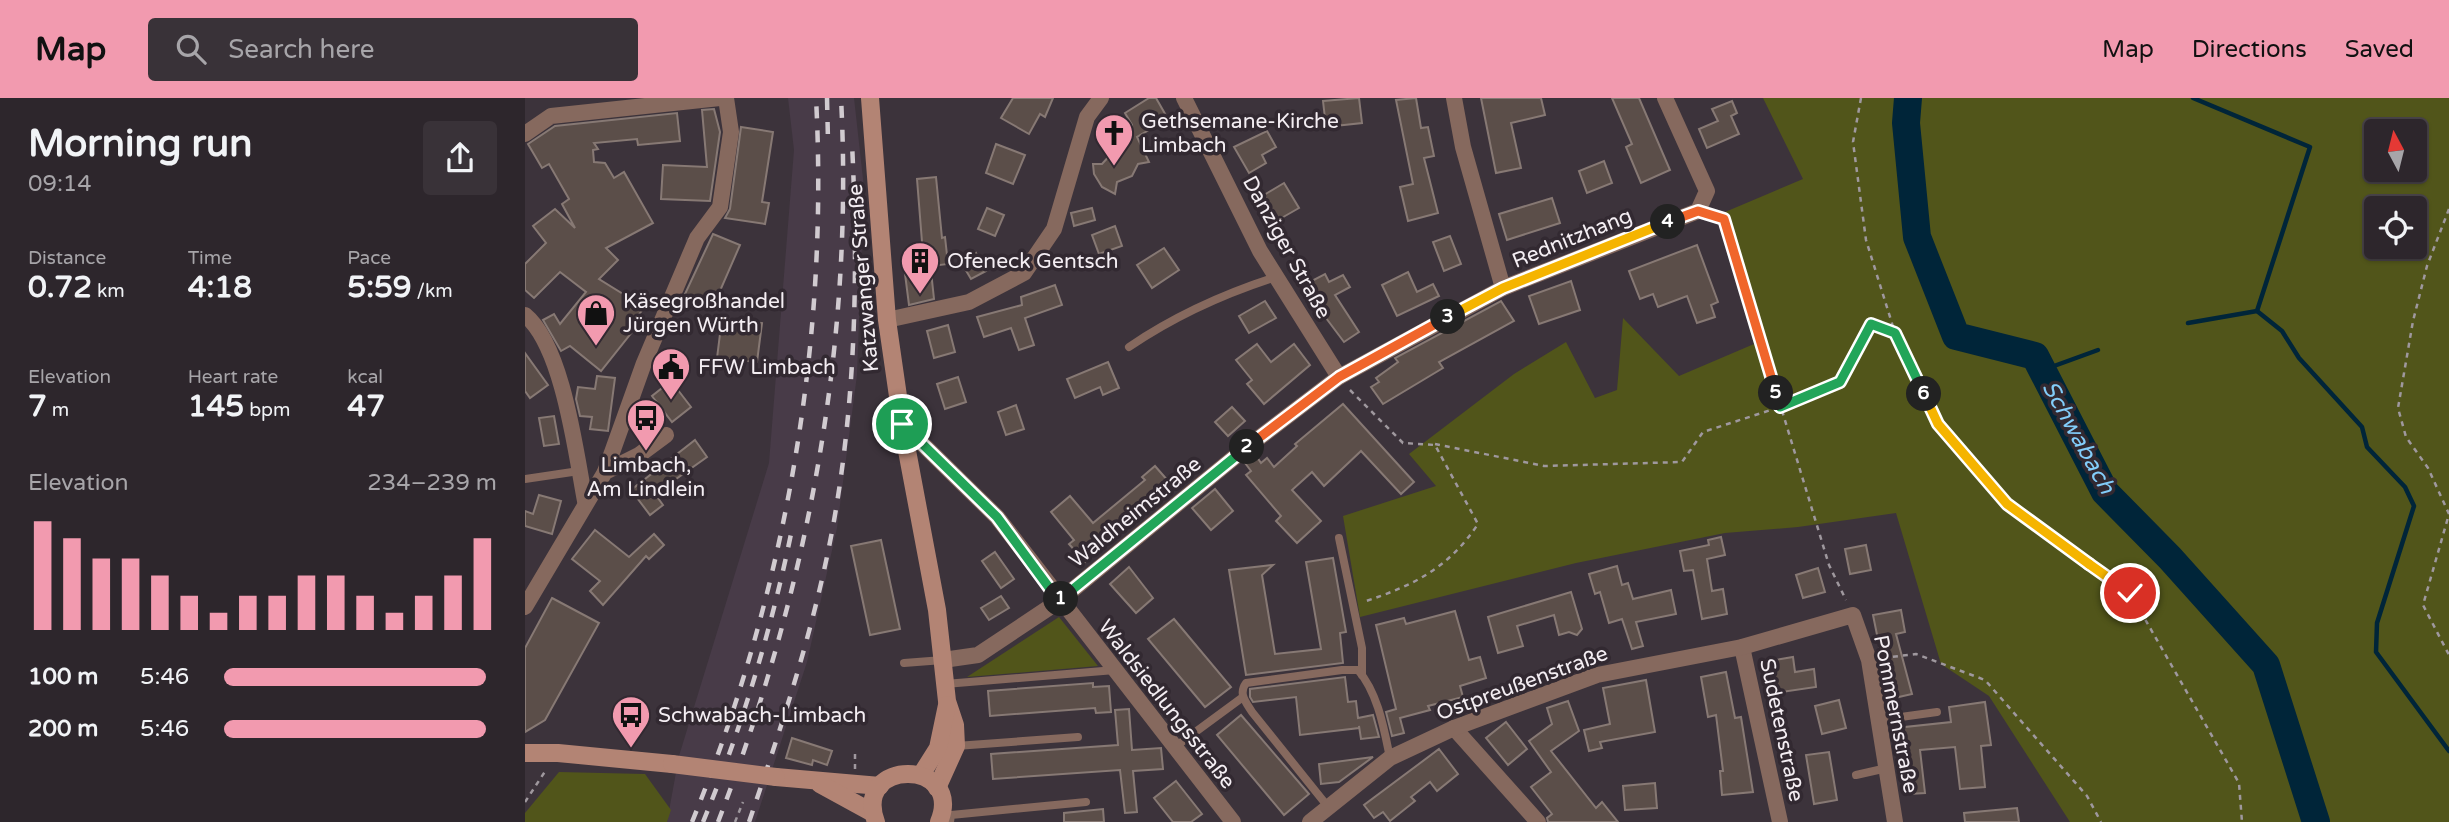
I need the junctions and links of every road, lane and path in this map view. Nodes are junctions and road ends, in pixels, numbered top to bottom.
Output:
1 (720, 98) edge
2 (726, 98) edge
3 (870, 98) edge
4 (1101, 98) edge
5 (1185, 98) edge
6 (1454, 98) edge
7 (1665, 98) edge
8 (1861, 98) edge
9 (525, 134) edge
10 (2449, 209) edge
11 (1698, 211) junction
12 (1276, 277) junction
13 (1503, 288) junction
14 (525, 315) edge
15 (887, 320) junction
16 (1895, 333) junction
17 (1129, 347) dead end
18 (1342, 381) junction
19 (1780, 407) junction
20 (902, 424) junction
21 (666, 435) dead end
22 (1435, 444) dead end
23 (579, 471) junction
24 (605, 472) junction
25 (525, 479) edge
26 (585, 501) junction
27 (1339, 538) dead end
28 (1059, 601) junction
29 (1353, 606) dead end
30 (525, 607) edge
31 (1853, 615) junction
32 (1742, 646) junction
33 (2449, 655) edge
34 (943, 660) junction
35 (1869, 660) junction
36 (904, 663) dead end
37 (1115, 670) junction
38 (1362, 675) junction
39 (946, 693) junction
40 (1243, 697) junction
41 (1937, 712) dead end
42 (1879, 720) junction
43 (1454, 728) junction
44 (1078, 737) dead end
45 (956, 746) junction
46 (1175, 747) junction
47 (855, 751) dead end
48 (525, 753) edge
49 (558, 753) junction
50 (1390, 758) junction
51 (1887, 768) junction
52 (855, 771) dead end
53 (921, 775) junction
54 (1856, 775) dead end
55 (817, 782) junction
56 (880, 786) junction
57 (937, 788) junction
58 (525, 802) edge
59 (743, 802) dead end
60 (1086, 802) dead end
61 (1329, 808) junction
62 (874, 817) edge
63 (735, 822) edge
64 (939, 822) edge
65 (950, 822) edge
66 (1233, 822) edge
67 (1310, 822) edge
68 (1538, 822) edge
69 (1780, 822) edge
70 (1895, 822) edge
71 (2101, 822) edge
72 (2242, 822) edge

1 - 9 street
2 - 24 street
3 - 15 main road, Katzwanger Straße
4 - 15 street
5 - 12 street, Danziger Straße
6 - 13 street
7 - 11 street
8 - 16 path
10 - 33 path
11 - 13 street, Rednitzhang
11 - 19 path
12 - 17 lane
12 - 18 street, Danziger Straße
13 - 18 street, Waldheimstraße
14 - 23 street
15 - 20 main road, Katzwanger Straße
16 - 19 path
16 - 72 path
18 - 28 street, Waldheimstraße
18 - 29 path
19 - 22 path
19 - 31 path
20 - 28 street, Waldsiedlungsstraße
20 - 34 main road, Katzwanger Straße
21 - 24 street
23 - 25 lane
23 - 26 street
24 - 26 street
26 - 30 street
27 - 38 lane
28 - 34 street, Waldheimstraße
28 - 37 street, Waldsiedlungsstraße
31 - 32 street, Ostpreußenstraße
31 - 35 street, Pommernstraße
32 - 43 street, Ostpreußenstraße
32 - 69 street, Sudetenstraße
34 - 36 lane
34 - 39 main road, Katzwanger Straße
35 - 42 street, Pommernstraße
35 - 71 path
37 - 39 lane
37 - 46 street, Waldsiedlungsstraße
38 - 40 lane
38 - 50 lane
39 - 45 main road, Katzwanger Straße
39 - 53 main road, Katzwanger Straße
40 - 46 lane
40 - 61 lane
41 - 42 lane
42 - 51 street, Pommernstraße
43 - 50 street, Ostpreußenstraße
43 - 68 street
44 - 45 lane
45 - 57 main road
46 - 66 street, Waldsiedlungsstraße
47 - 52 path
48 - 49 main road
49 - 55 main road, bridge
49 - 58 path
50 - 61 street, Ostpreußenstraße
51 - 54 lane
51 - 70 street, Pommernstraße
53 - 56 main road
53 - 57 main road
55 - 56 main road
55 - 62 main road
56 - 62 main road
57 - 64 main road
59 - 63 path
60 - 65 lane
61 - 67 street, Ostpreußenstraße

